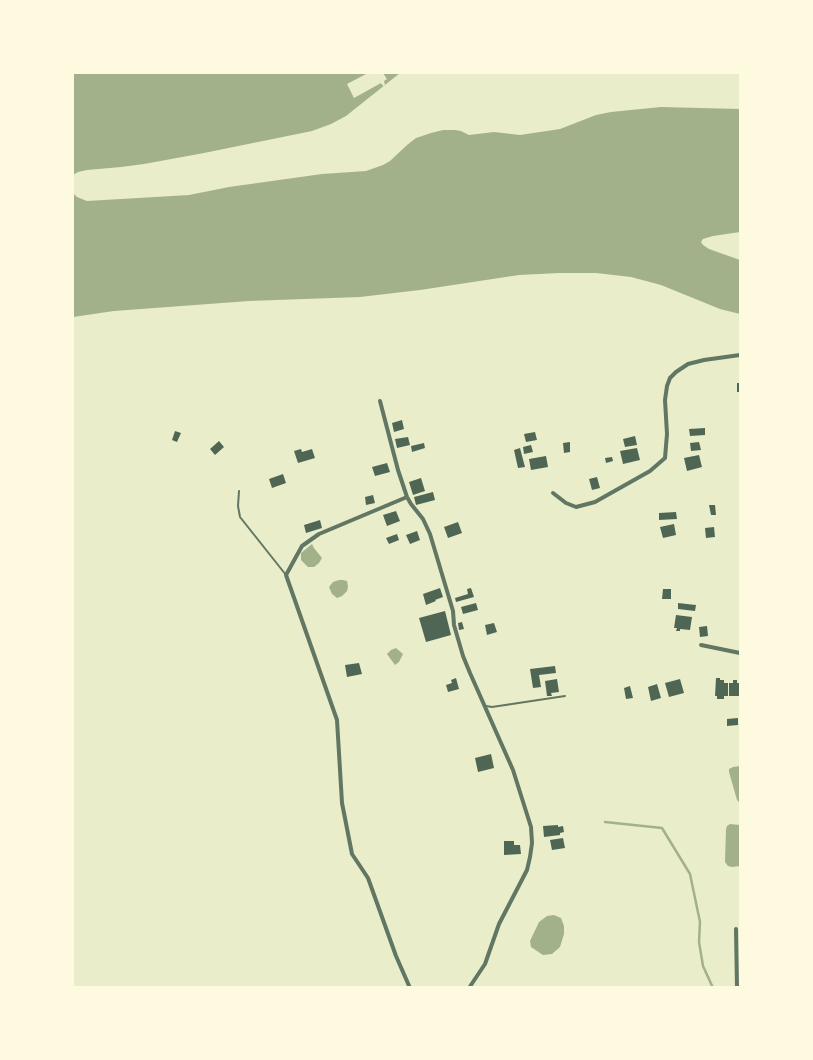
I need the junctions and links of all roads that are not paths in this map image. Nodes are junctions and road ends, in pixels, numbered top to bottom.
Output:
1 (740, 355) edge
2 (380, 401) dead end
3 (239, 491) dead end
4 (553, 493) dead end
5 (407, 497) junction
6 (286, 575) junction
7 (701, 646) dead end
8 (740, 653) edge
9 (565, 696) dead end
10 (484, 706) junction
11 (736, 928) dead end
12 (410, 988) edge
13 (469, 988) edge
14 (736, 988) edge

1 - 4 street
2 - 5 street
3 - 6 lane
5 - 6 street
5 - 10 street
6 - 12 street
7 - 8 street
9 - 10 lane
10 - 13 street
11 - 14 street

